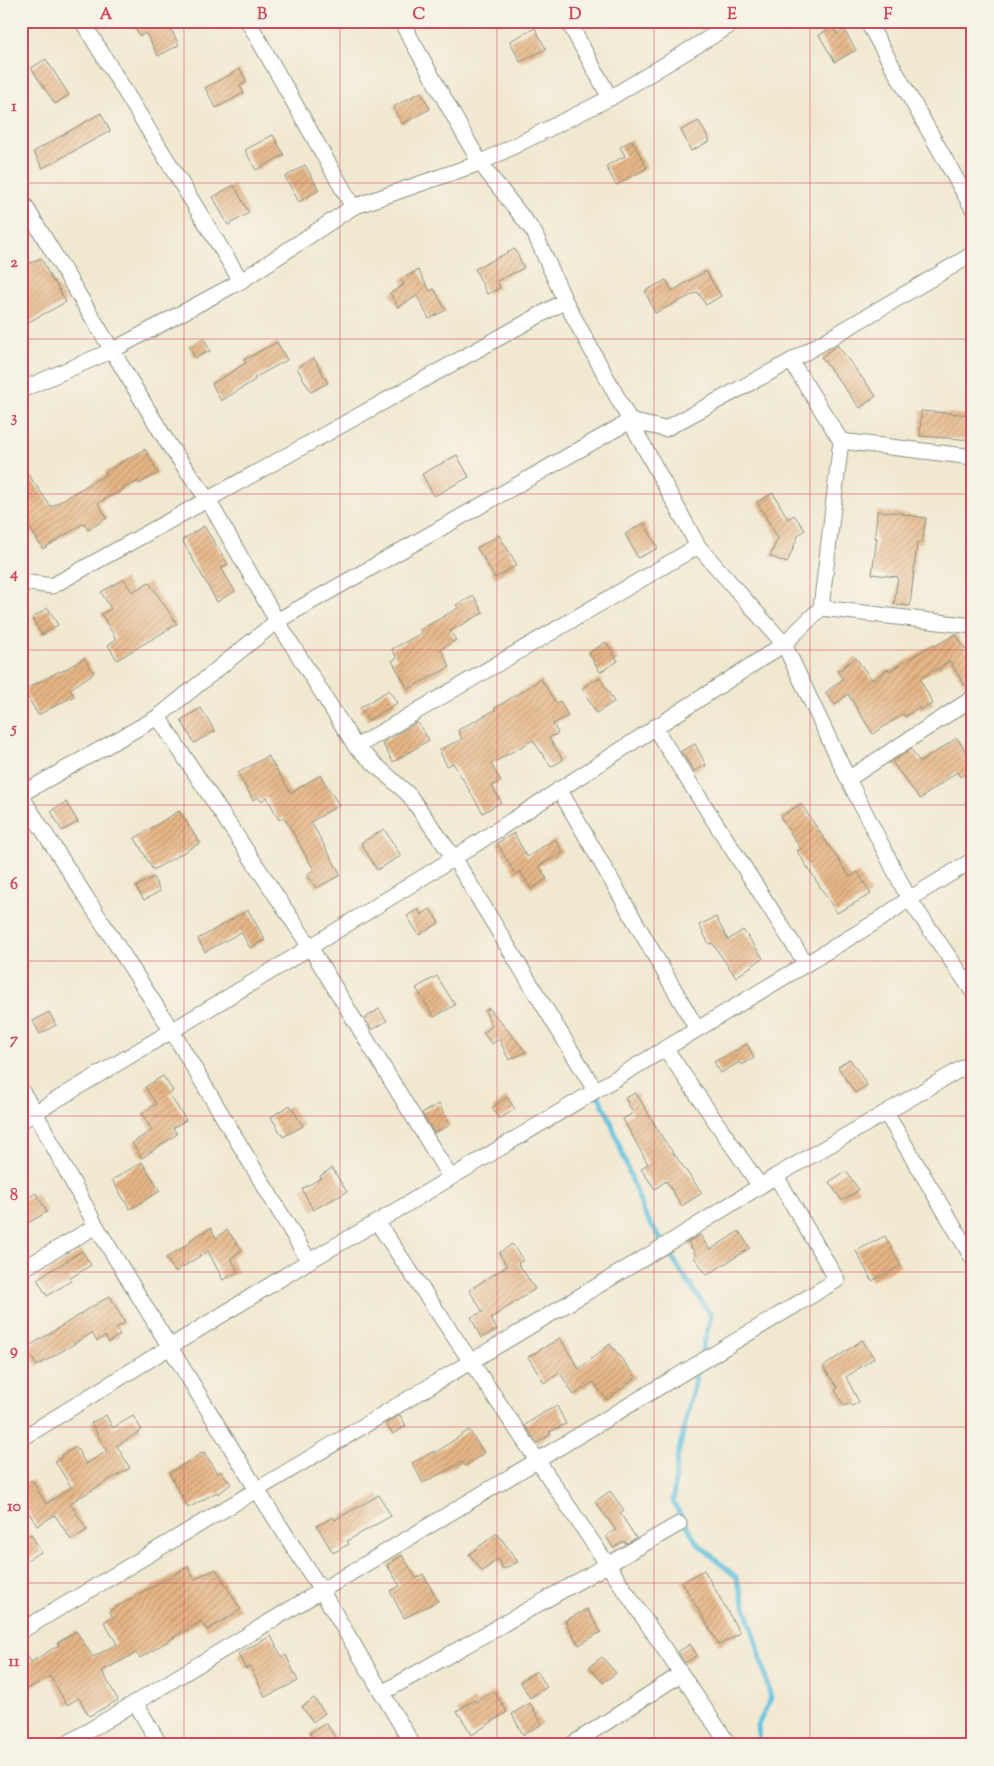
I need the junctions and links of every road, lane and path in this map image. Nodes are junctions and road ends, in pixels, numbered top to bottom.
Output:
1 (82, 21) edge
2 (248, 21) edge
3 (401, 21) edge
4 (568, 21) edge
5 (867, 21) edge
6 (728, 23) edge
7 (610, 98) junction
8 (480, 163) junction
9 (21, 199) edge
10 (353, 208) junction
11 (973, 209) edge
12 (973, 254) edge
13 (241, 281) junction
14 (565, 301) junction
15 (113, 350) junction
16 (791, 361) junction
17 (21, 390) edge
18 (630, 421) junction
19 (841, 441) junction
20 (973, 457) edge
21 (208, 500) junction
22 (698, 546) junction
23 (21, 582) edge
24 (821, 608) junction
25 (277, 621) junction
26 (973, 626) edge
27 (784, 644) junction
28 (973, 698) edge
29 (158, 716) junction
30 (654, 727) junction
31 (356, 746) junction
32 (848, 779) junction
33 (558, 789) junction
34 (21, 795) edge
35 (454, 858) junction
36 (973, 860) edge
37 (908, 899) junction
38 (310, 947) junction
39 (806, 964) junction
40 (973, 992) edge
41 (697, 1029) junction
42 (172, 1031) junction
43 (665, 1048) junction
44 (973, 1062) edge
45 (21, 1090) edge
46 (595, 1090) junction
47 (35, 1112) junction
48 (886, 1113) junction
49 (21, 1121) edge
50 (776, 1176) junction
51 (450, 1177) junction
52 (760, 1186) junction
53 (377, 1222) junction
54 (96, 1226) junction
55 (973, 1259) edge
56 (309, 1261) junction
57 (21, 1270) edge
58 (170, 1347) junction
59 (470, 1362) junction
60 (21, 1439) edge
61 (538, 1460) junction
62 (257, 1490) junction
63 (679, 1524) dead end
64 (607, 1565) junction
65 (321, 1590) junction
66 (21, 1631) edge
67 (681, 1674) junction
68 (382, 1693) junction
69 (135, 1702) junction
70 (64, 1745) edge
71 (160, 1745) edge
72 (413, 1745) edge
73 (571, 1745) edge
74 (728, 1745) edge

1 - 13 street
2 - 10 street
3 - 8 street
4 - 7 street
5 - 11 street
6 - 7 street
7 - 8 street
8 - 10 street
8 - 14 street
9 - 15 street
10 - 13 street
12 - 16 street
13 - 15 street
14 - 18 street
14 - 21 street
15 - 17 street
15 - 21 street
16 - 18 street
16 - 19 street
18 - 22 street
18 - 25 street
19 - 20 street
19 - 24 street
21 - 23 street
21 - 25 street
22 - 27 street
22 - 31 street
24 - 26 street
24 - 27 street
25 - 29 street
25 - 31 street
27 - 30 street
27 - 32 street
28 - 32 street
29 - 34 street
29 - 38 street
30 - 33 street
30 - 39 street
31 - 35 street
32 - 37 street
33 - 35 street
33 - 41 street
34 - 42 street
35 - 38 street
35 - 46 street
36 - 37 street
37 - 39 street
37 - 40 street
38 - 42 street
38 - 51 street
39 - 41 street
41 - 43 street
42 - 47 street
42 - 56 street
43 - 46 street
43 - 52 street
44 - 48 street
45 - 47 street
46 - 51 street
47 - 49 street
47 - 54 street
48 - 50 street
48 - 55 street
50 - 52 street
50 - 61 street
51 - 53 street
52 - 59 street
53 - 56 street
53 - 59 street
54 - 57 street
54 - 58 street
56 - 58 street
58 - 60 street
58 - 62 street
59 - 61 street
59 - 62 street
61 - 64 street
61 - 65 street
62 - 65 street
62 - 66 street
63 - 64 street
64 - 67 street
64 - 68 street
65 - 68 street
65 - 69 street
67 - 73 street
67 - 74 street
68 - 72 street
69 - 70 street
69 - 71 street

